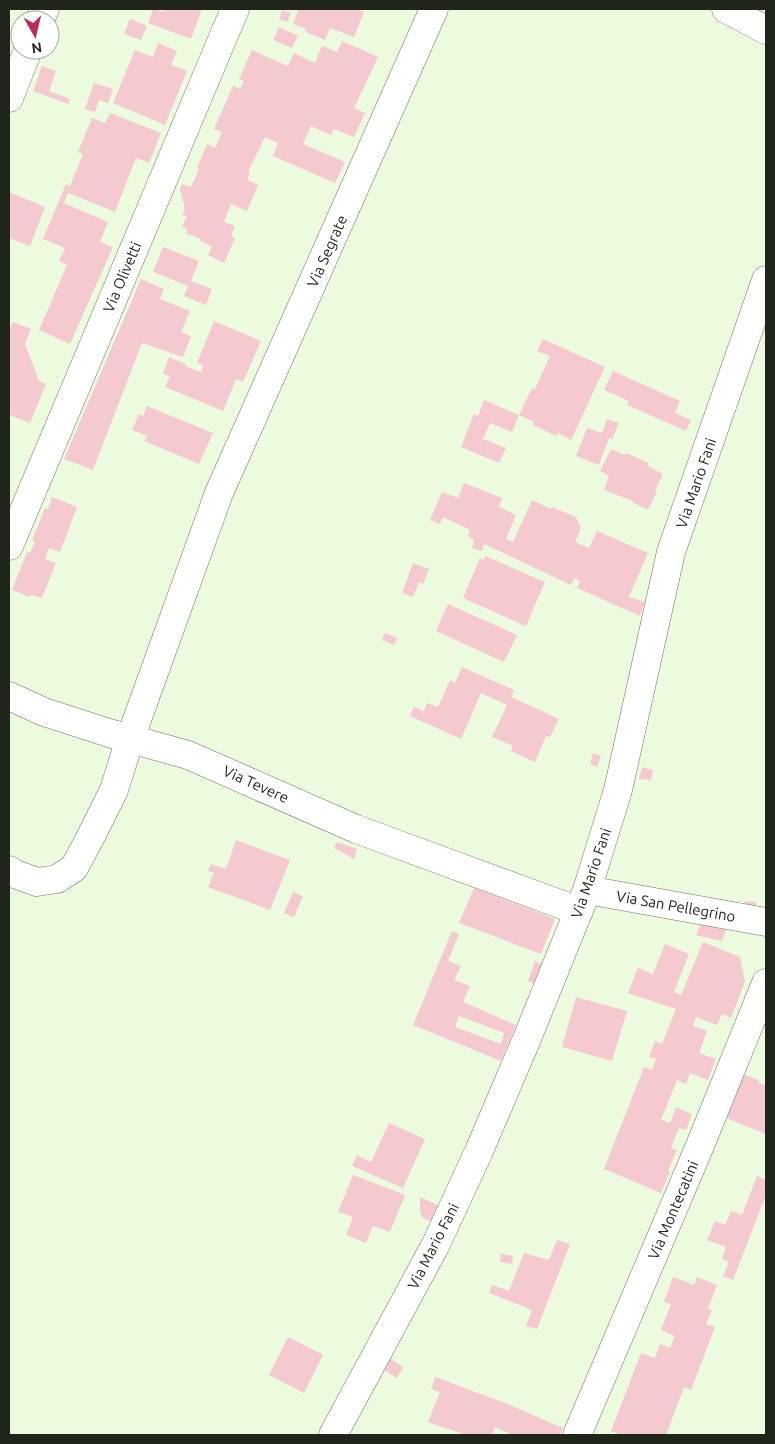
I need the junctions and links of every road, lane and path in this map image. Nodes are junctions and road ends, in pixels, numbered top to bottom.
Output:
1 (235, 9) edge
2 (434, 9) edge
3 (726, 9) edge
4 (766, 30) edge
5 (24, 60) edge
6 (9, 98) edge
7 (766, 280) edge
8 (9, 546) edge
9 (9, 696) edge
10 (130, 739) junction
11 (9, 870) edge
12 (583, 900) junction
13 (766, 922) edge
14 (766, 983) edge
15 (333, 1435) edge
16 (577, 1435) edge

1 - 8 street, Via Olivetti
2 - 10 street, Via Segrate
3 - 4 street
5 - 6 street
7 - 12 street, Via Mario Fani
9 - 10 street, Via Tevere
10 - 11 street
10 - 12 street, Via Tevere
12 - 13 street, Via San Pellegrino
12 - 15 street, Via Mario Fani
14 - 16 street, Via Montecatini

